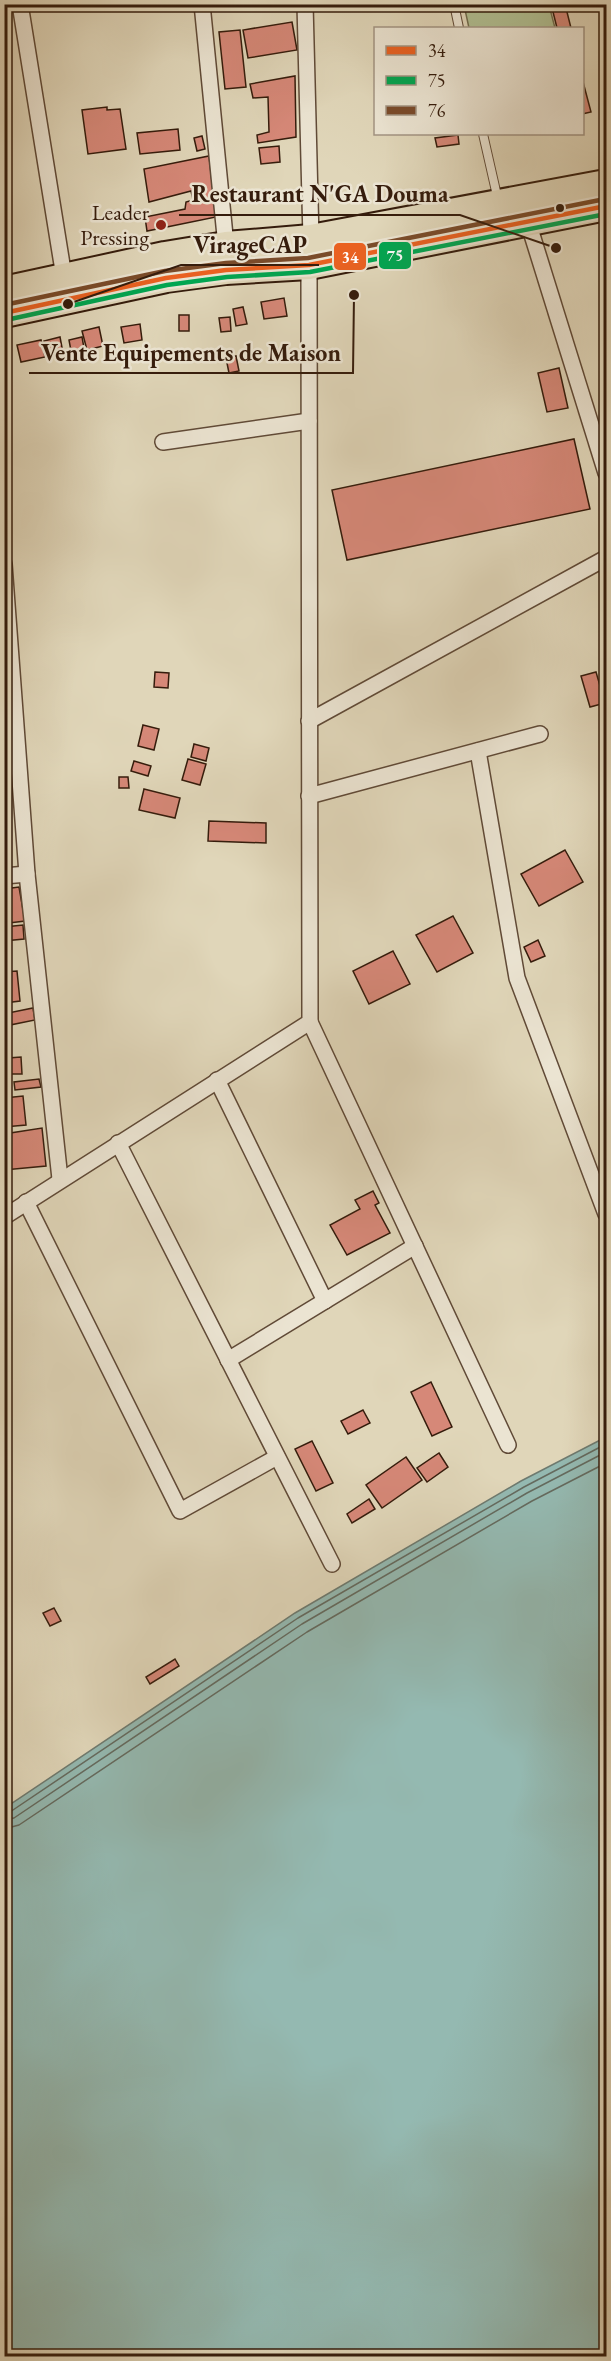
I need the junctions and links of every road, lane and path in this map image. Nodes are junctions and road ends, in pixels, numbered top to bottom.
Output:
1 (20, 4) edge
2 (202, 4) edge
3 (305, 4) edge
4 (454, 4) edge
5 (459, 27) edge
6 (483, 135) edge
7 (606, 183) edge
8 (499, 204) junction
9 (606, 207) edge
10 (528, 222) junction
11 (226, 246) junction
12 (310, 252) junction
13 (66, 289) junction
14 (4, 291) edge
15 (4, 314) edge
16 (309, 421) junction
17 (163, 442) dead end
18 (606, 472) edge
19 (606, 558) edge
20 (4, 564) edge
21 (309, 721) junction
22 (540, 734) dead end
23 (478, 751) junction
24 (309, 796) junction
25 (27, 874) junction
26 (4, 876) edge
27 (309, 1022) junction
28 (217, 1080) junction
29 (118, 1143) junction
30 (60, 1179) junction
31 (26, 1202) junction
32 (606, 1214) edge
33 (4, 1217) edge
34 (415, 1246) junction
35 (325, 1301) junction
36 (228, 1360) junction
37 (508, 1445) dead end
38 (277, 1457) junction
39 (332, 1564) dead end

1 - 13 street
2 - 11 street
3 - 12 street
4 - 5 lane
6 - 8 lane
7 - 8 highway
8 - 12 highway
9 - 10 highway
10 - 12 highway
10 - 18 street
11 - 12 highway
11 - 13 highway
12 - 13 highway
12 - 16 street
13 - 14 highway
13 - 15 highway
16 - 17 street
16 - 21 street
19 - 21 street
20 - 25 street
21 - 24 street
22 - 23 street
23 - 24 street
23 - 32 street
24 - 27 street
25 - 26 street
25 - 30 street
27 - 28 street
27 - 34 street
28 - 29 street
28 - 35 street
29 - 30 street
29 - 36 street
30 - 31 street
31 - 33 street
31 - 38 street
34 - 35 street
34 - 37 street
35 - 36 street
36 - 38 street
38 - 39 street

